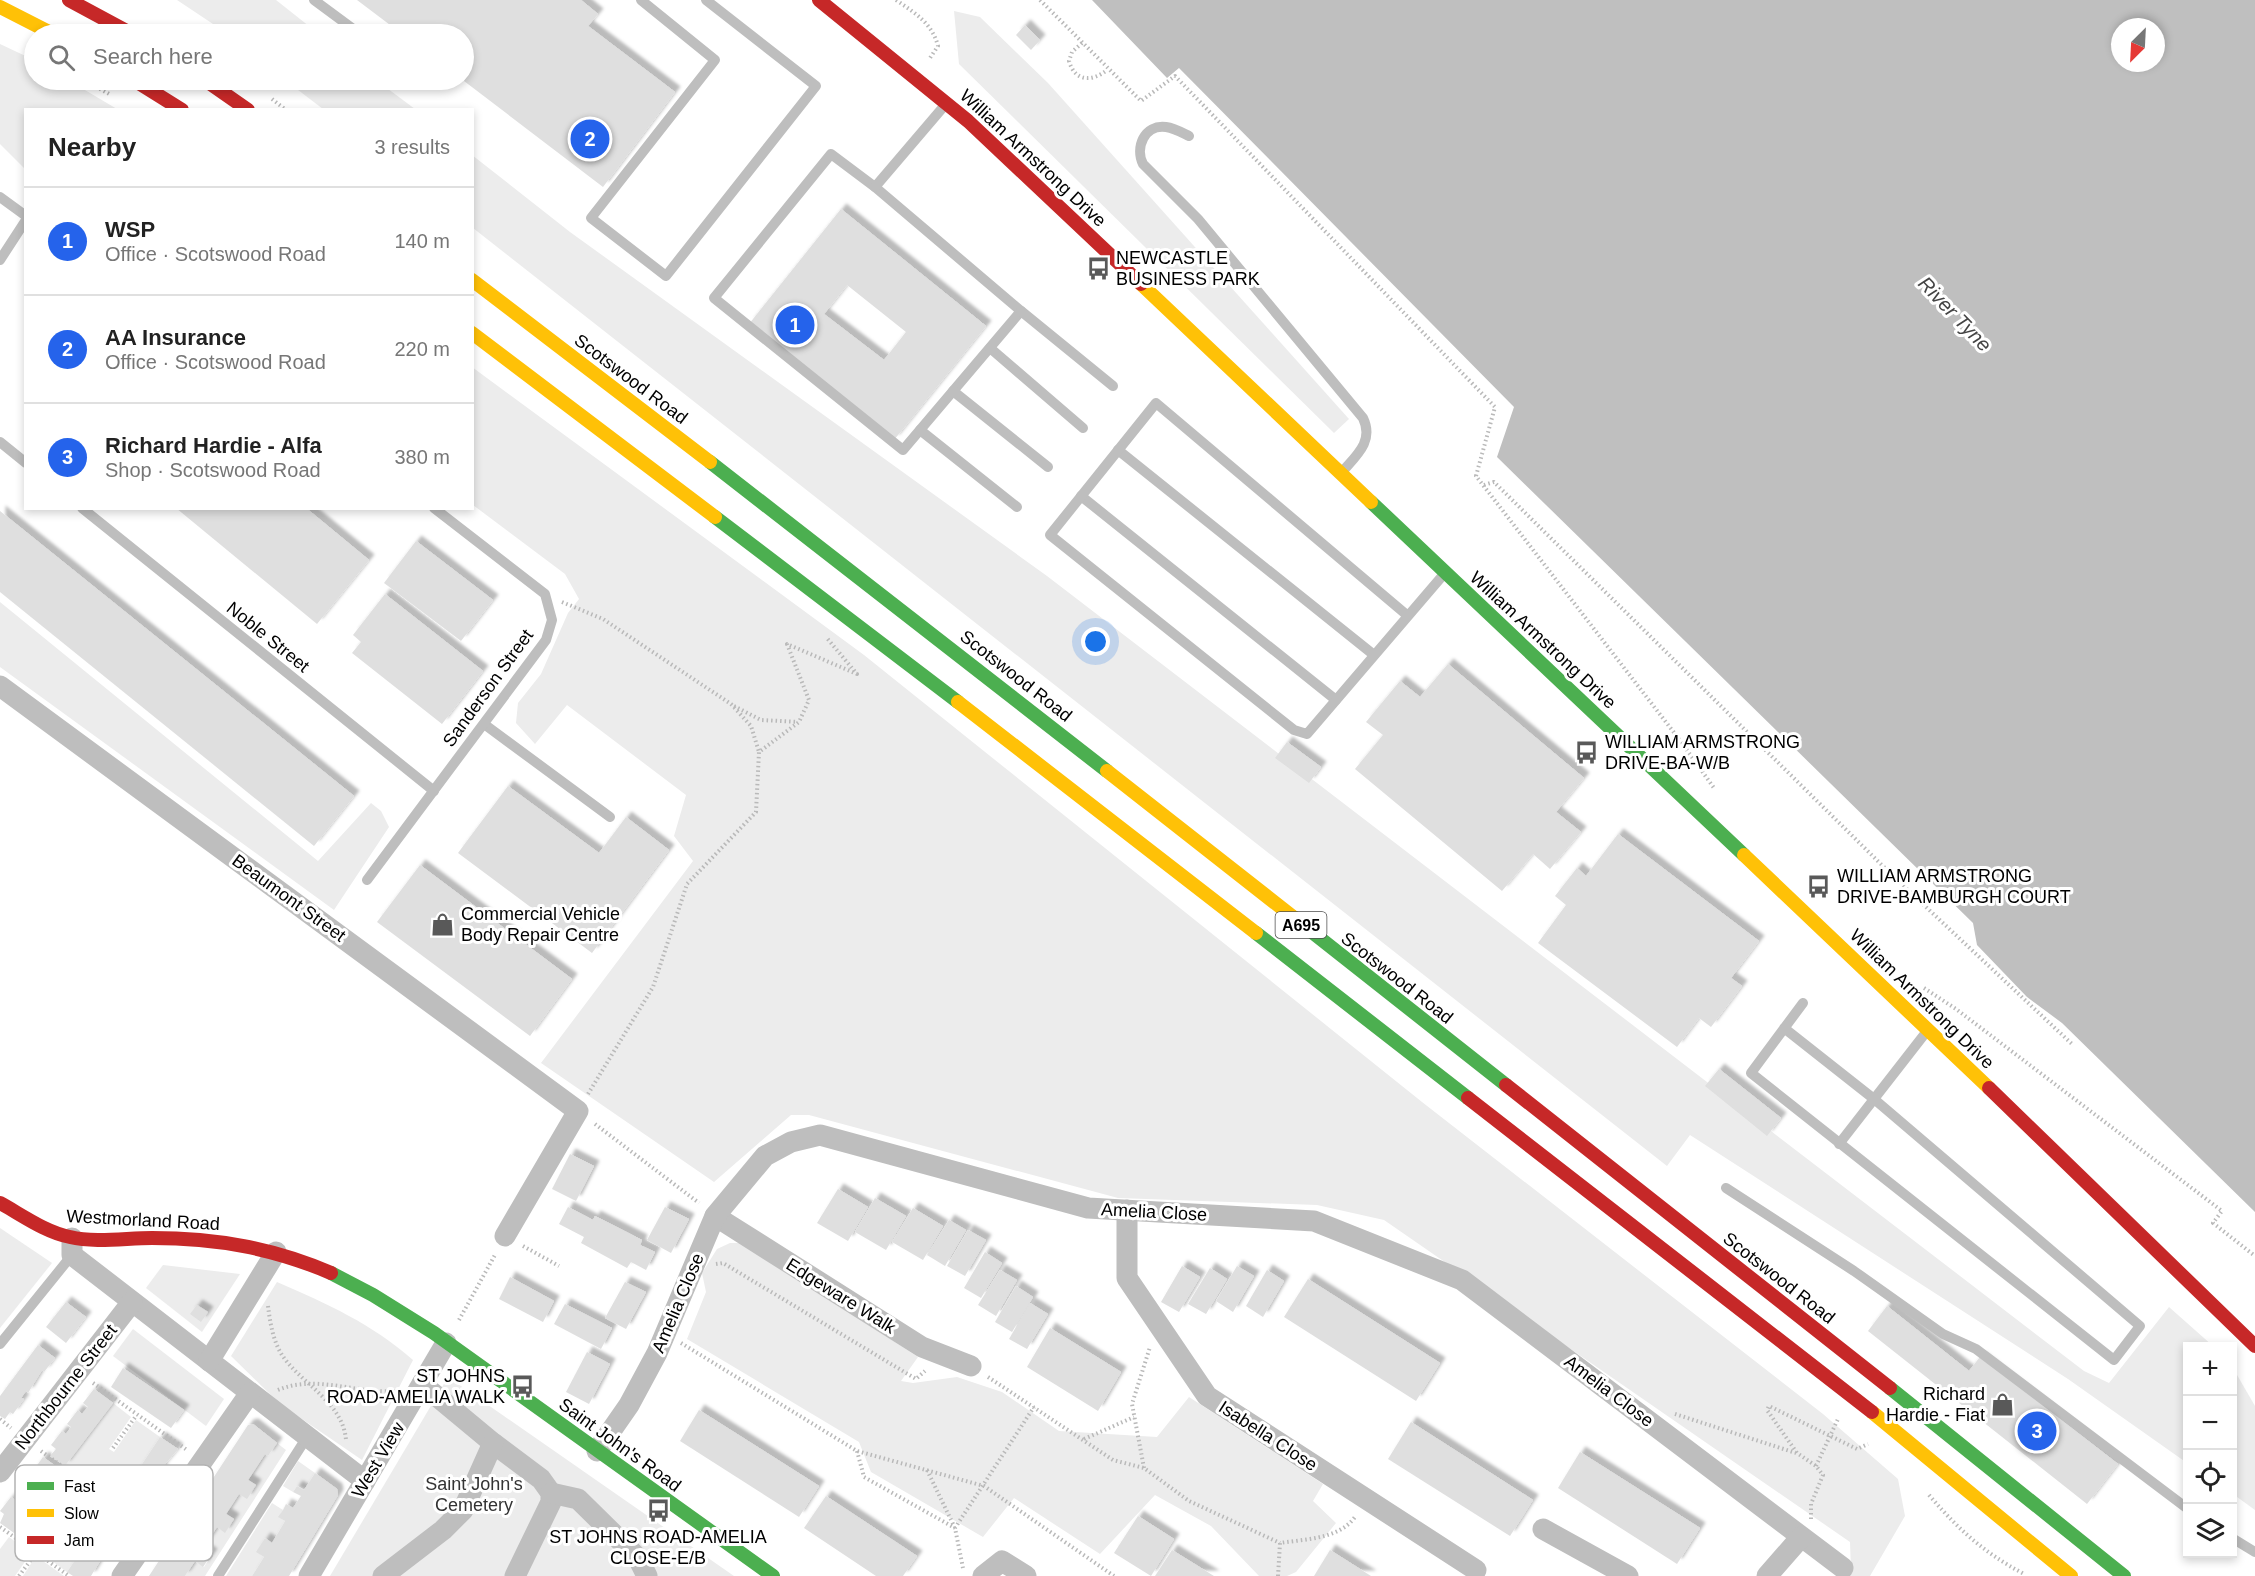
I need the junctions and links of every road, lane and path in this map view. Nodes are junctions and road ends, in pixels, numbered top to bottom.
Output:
1 (69, 0) edge
2 (314, 0) edge
3 (641, 0) edge
4 (706, 0) edge
5 (819, 0) edge
6 (896, 0) edge
7 (1040, 0) edge
8 (0, 7) edge
9 (33, 24) edge
10 (113, 24) edge
11 (346, 24) edge
12 (1082, 43) junction
13 (938, 46) dead end
14 (1107, 70) junction
15 (150, 90) edge
16 (219, 90) edge
17 (947, 103) junction
18 (179, 108) edge
19 (245, 108) edge
20 (1189, 136) dead end
21 (875, 187) junction
22 (0, 197) edge
23 (24, 216) edge
24 (24, 221) edge
25 (0, 260) edge
26 (474, 282) edge
27 (1021, 311) junction
28 (474, 335) edge
29 (990, 348) junction
30 (1113, 386) dead end
31 (953, 391) junction
32 (1083, 428) dead end
33 (920, 430) junction
34 (0, 442) edge
35 (1118, 450) junction
36 (24, 461) edge
37 (1048, 467) dead end
38 (1342, 472) junction
39 (1484, 485) junction
40 (1081, 496) junction
41 (1017, 507) dead end
42 (84, 510) edge
43 (437, 510) edge
44 (1444, 573) junction
45 (545, 594) junction
46 (1408, 616) junction
47 (820, 630) dead end
48 (1374, 655) junction
49 (0, 686) edge
50 (1336, 700) junction
51 (731, 704) junction
52 (799, 722) junction
53 (484, 724) junction
54 (759, 753) junction
55 (1714, 789) dead end
56 (434, 791) junction
57 (610, 818) dead end
58 (367, 880) dead end
59 (1918, 985) dead end
60 (1803, 1003) dead end
61 (1784, 1028) junction
62 (1928, 1030) junction
63 (2073, 1045) dead end
64 (1874, 1099) junction
65 (578, 1111) junction
66 (1839, 1144) junction
67 (1726, 1188) dead end
68 (0, 1203) edge
69 (1127, 1210) junction
70 (715, 1216) junction
71 (506, 1236) junction
72 (72, 1246) junction
73 (276, 1252) junction
74 (2255, 1256) edge
75 (560, 1266) dead end
76 (694, 1267) junction
77 (259, 1280) junction
78 (132, 1302) junction
79 (1157, 1323) junction
80 (665, 1333) junction
81 (446, 1343) junction
82 (0, 1344) edge
83 (2255, 1346) edge
84 (945, 1356) junction
85 (209, 1361) junction
86 (971, 1366) joint
87 (78, 1372) junction
88 (307, 1382) junction
89 (421, 1386) junction
90 (255, 1396) junction
91 (1034, 1407) junction
92 (1639, 1414) junction
93 (136, 1416) junction
94 (1134, 1417) junction
95 (1838, 1419) dead end
96 (1830, 1436) junction
97 (307, 1437) junction
98 (26, 1439) junction
99 (1084, 1439) junction
100 (493, 1443) junction
101 (1869, 1443) dead end
102 (113, 1448) dead end
103 (597, 1451) junction
104 (857, 1451) junction
105 (1797, 1453) junction
106 (203, 1461) junction
107 (60, 1465) edge
108 (200, 1465) edge
109 (1816, 1466) junction
110 (346, 1467) junction
111 (1144, 1468) junction
112 (927, 1470) junction
113 (0, 1472) edge
114 (365, 1480) junction
115 (984, 1486) junction
116 (1926, 1492) dead end
117 (551, 1493) junction
118 (1368, 1500) junction
119 (2183, 1506) edge
120 (0, 1527) edge
121 (955, 1528) junction
122 (1543, 1529) dead end
123 (15, 1537) edge
124 (1806, 1541) junction
125 (2237, 1541) edge
126 (1280, 1543) junction
127 (2255, 1552) edge
128 (30, 1561) edge
129 (48, 1561) edge
130 (132, 1561) edge
131 (1843, 1568) dead end
132 (1476, 1570) dead end
133 (19, 1576) edge
134 (69, 1576) edge
135 (122, 1576) edge
136 (218, 1576) edge
137 (309, 1576) edge
138 (383, 1576) edge
139 (515, 1576) edge
140 (647, 1576) edge
141 (772, 1576) edge
142 (965, 1576) edge
143 (982, 1576) edge
144 (1026, 1576) edge
145 (1114, 1576) edge
146 (1278, 1576) edge
147 (1628, 1576) edge
148 (1767, 1576) edge
149 (2027, 1576) edge
150 (2071, 1576) edge
151 (2124, 1576) edge

1 - 10 main road
2 - 11 lane
3 - 4 lane
5 - 17 main road, William Armstrong Drive
6 - 13 path
7 - 12 path
8 - 9 main road
12 - 14 path
12 - 14 path
14 - 39 path
15 - 18 main road
16 - 19 main road
17 - 21 lane
17 - 38 main road, William Armstrong Drive
20 - 38 lane
21 - 27 lane
21 - 33 lane
22 - 23 lane
24 - 25 lane
26 - 151 main road, Scotswood Road / A695
27 - 29 lane
27 - 30 lane
28 - 150 main road, A695
29 - 31 lane
29 - 32 lane
31 - 33 lane
31 - 37 lane
33 - 41 lane
34 - 36 lane
35 - 40 lane
35 - 46 lane
35 - 48 lane
38 - 44 main road, William Armstrong Drive
39 - 55 path
39 - 63 path
40 - 50 lane
40 - 50 lane
42 - 56 lane, Noble Street
43 - 45 lane
44 - 46 lane
44 - 62 main road, William Armstrong Drive
45 - 51 path
45 - 53 lane, Sanderson Street
46 - 48 lane
47 - 52 path
48 - 50 lane
49 - 65 street, Beaumont Street
51 - 52 path
51 - 54 path
52 - 54 path
53 - 56 lane, Sanderson Street
53 - 57 lane
54 - 65 path
56 - 58 lane, Sanderson Street
59 - 74 path
60 - 61 lane
61 - 64 lane
61 - 66 lane
62 - 64 lane
62 - 83 main road, William Armstrong Drive
64 - 66 lane
64 - 66 lane
65 - 70 path
65 - 71 street
67 - 119 lane
68 - 72 main road, Westmorland Road
69 - 70 street, Amelia Close
69 - 79 street, Isabella Close
69 - 92 street, Amelia Close
70 - 76 street, Amelia Close
70 - 84 street, Edgeware Walk
71 - 75 path
71 - 81 path
72 - 73 main road, Westmorland Road
72 - 78 street
72 - 82 lane
73 - 77 street
73 - 81 main road, Westmorland Road
76 - 80 street, Amelia Close
76 - 84 path
77 - 85 street
77 - 88 path
78 - 85 street
78 - 87 street, Northbourne Street
79 - 94 path
79 - 118 street, Isabella Close
80 - 103 street, Amelia Close
80 - 104 path
81 - 89 street, West View
81 - 103 main road, Saint John's Road
84 - 86 street, Edgeware Walk
85 - 90 street
86 - 91 path
87 - 93 path
87 - 98 street, Northbourne Street
88 - 89 path
88 - 90 path
88 - 110 path
89 - 100 street
89 - 114 street, West View
90 - 97 street
90 - 106 street
91 - 99 path
91 - 115 path
92 - 105 path
92 - 124 street, Amelia Close
93 - 102 path
93 - 106 path
94 - 99 path
94 - 111 path
95 - 96 path
96 - 101 path
96 - 105 path
96 - 109 path
97 - 110 street
97 - 136 lane
98 - 107 path
98 - 113 street, Northbourne Street
99 - 111 path
100 - 117 street
100 - 138 street
103 - 141 main road, Saint John's Road
104 - 112 path
104 - 121 path
105 - 109 path
106 - 108 street
109 - 124 path
110 - 114 street
111 - 126 path
112 - 115 path
112 - 121 path
114 - 137 street, West View
115 - 121 path
115 - 145 path
116 - 149 path
117 - 139 street
117 - 140 street
118 - 126 path
118 - 132 street, Isabella Close
120 - 123 path
121 - 142 path
122 - 147 street
124 - 131 street, Amelia Close
124 - 148 street
125 - 127 lane
126 - 146 path
128 - 133 path
129 - 134 path
130 - 135 street
143 - 144 street

